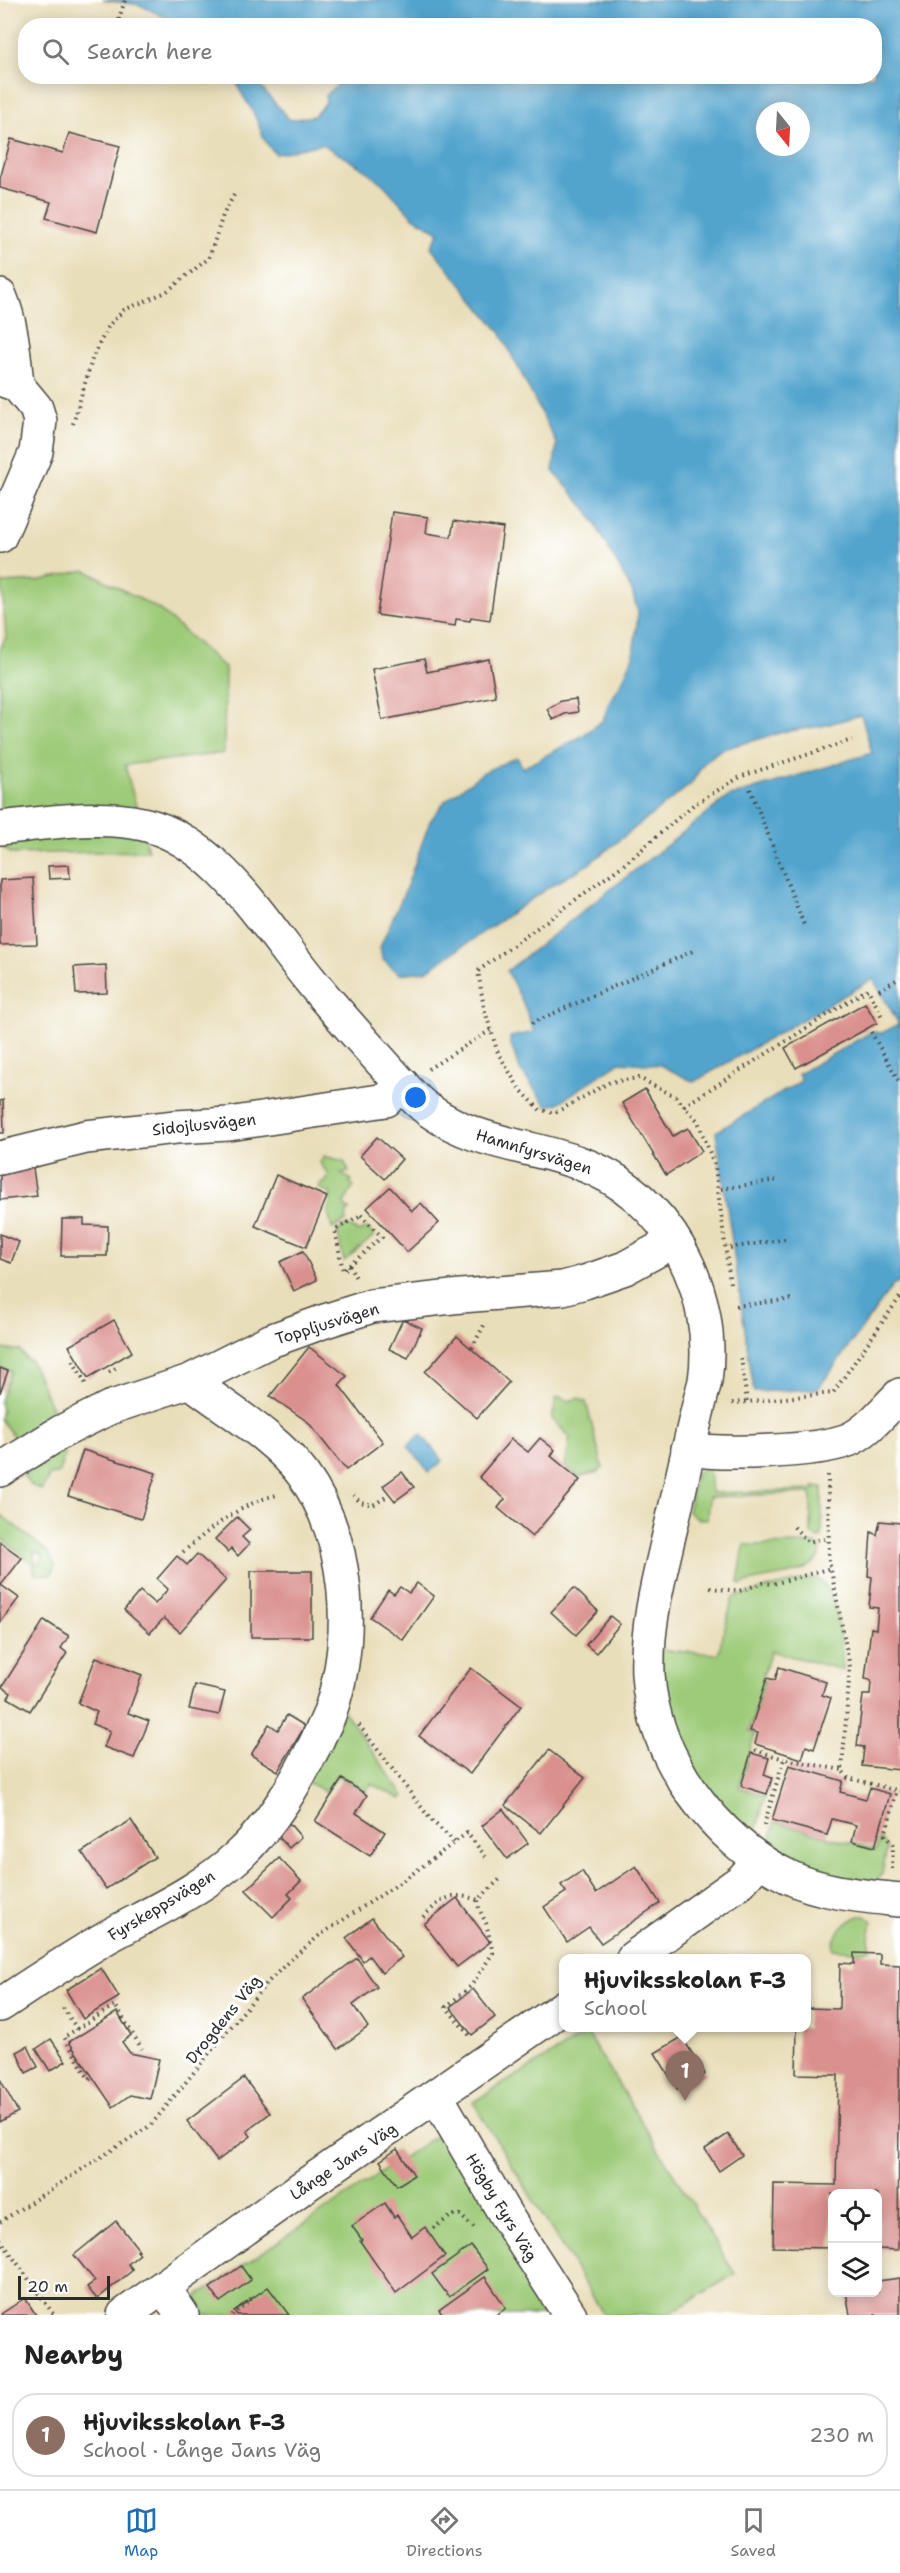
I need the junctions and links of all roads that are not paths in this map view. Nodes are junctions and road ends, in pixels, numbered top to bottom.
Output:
1 (0, 296) edge
2 (9, 382) edge
3 (0, 536) edge
4 (0, 828) edge
5 (402, 1084) junction
6 (0, 1158) edge
7 (674, 1241) junction
8 (190, 1381) junction
9 (900, 1395) edge
10 (688, 1449) junction
11 (0, 1470) edge
12 (757, 1859) junction
13 (895, 1899) edge
14 (640, 1954) edge
15 (0, 2005) edge
16 (559, 2011) edge
17 (437, 2097) junction
18 (164, 2288) junction
19 (124, 2315) edge
20 (182, 2315) edge
21 (570, 2315) edge

1 - 2 street
2 - 3 street
4 - 5 street, Hamnfyrsvägen
5 - 6 street, Sidojlusvägen
5 - 7 street, Hamnfyrsvägen
7 - 8 street, Toppljusvägen
7 - 10 street, Hamnfyrsvägen
8 - 11 street, Toppljusvägen
8 - 15 street, Fyrskeppsvägen
9 - 10 street
10 - 12 street, Hamnfyrsvägen
12 - 13 street, Hamnfyrsvägen
12 - 14 street
16 - 17 street, Långe Jans Väg
17 - 18 street, Långe Jans Väg
17 - 21 street, Högby Fyrs Väg
18 - 19 street, Långe Jans Väg
18 - 20 street

